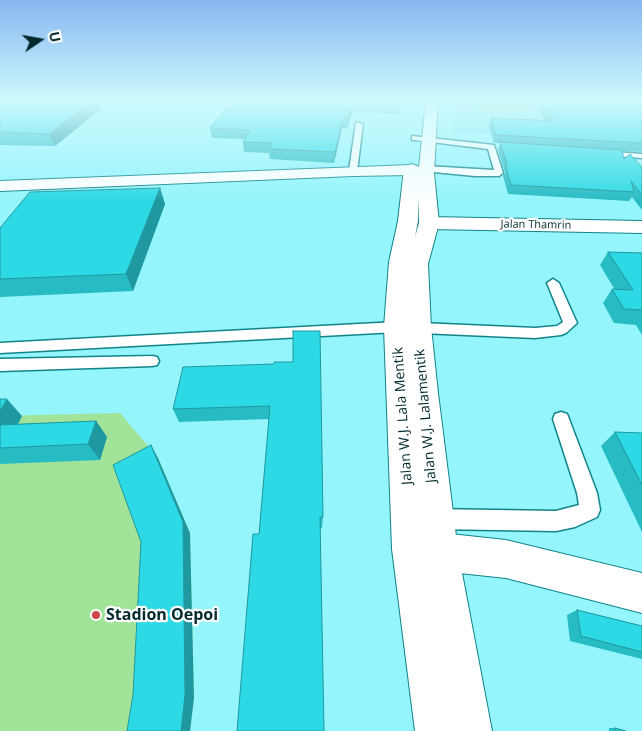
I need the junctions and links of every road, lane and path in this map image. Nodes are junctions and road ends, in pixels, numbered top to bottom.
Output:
1 (358, 134) edge
2 (422, 134) edge
3 (423, 134) edge
4 (422, 138) junction
5 (486, 145) junction
6 (496, 146) edge
7 (593, 153) edge
8 (642, 156) edge
9 (353, 171) junction
10 (421, 171) junction
11 (0, 186) edge
12 (418, 222) junction
13 (642, 227) edge
14 (553, 283) dead end
15 (408, 327) junction
16 (53, 345) junction
17 (0, 348) edge
18 (152, 361) dead end
19 (42, 364) junction
20 (0, 365) edge
21 (561, 419) dead end
22 (424, 534) junction
23 (642, 593) edge
24 (439, 731) edge
25 (468, 731) edge

1 - 9 lane
2 - 4 main road, Jalan W.J. Lala Mentik
3 - 4 main road
4 - 5 lane
4 - 10 main road, Jalan W.J. Lala Mentik
5 - 6 lane
5 - 10 lane
7 - 8 lane
9 - 10 main road
9 - 11 main road
10 - 12 main road, Jalan W.J. Lala Mentik
12 - 13 main road, Jalan Thamrin
12 - 15 main road, Jalan W.J. Lala Mentik
14 - 15 lane
15 - 16 lane
15 - 22 main road, Jalan W.J. Lala Mentik
16 - 17 lane
16 - 19 lane
18 - 19 lane
19 - 20 lane
21 - 22 lane
22 - 23 main road
22 - 24 main road, Jalan W.J. Lala Mentik
22 - 25 main road

